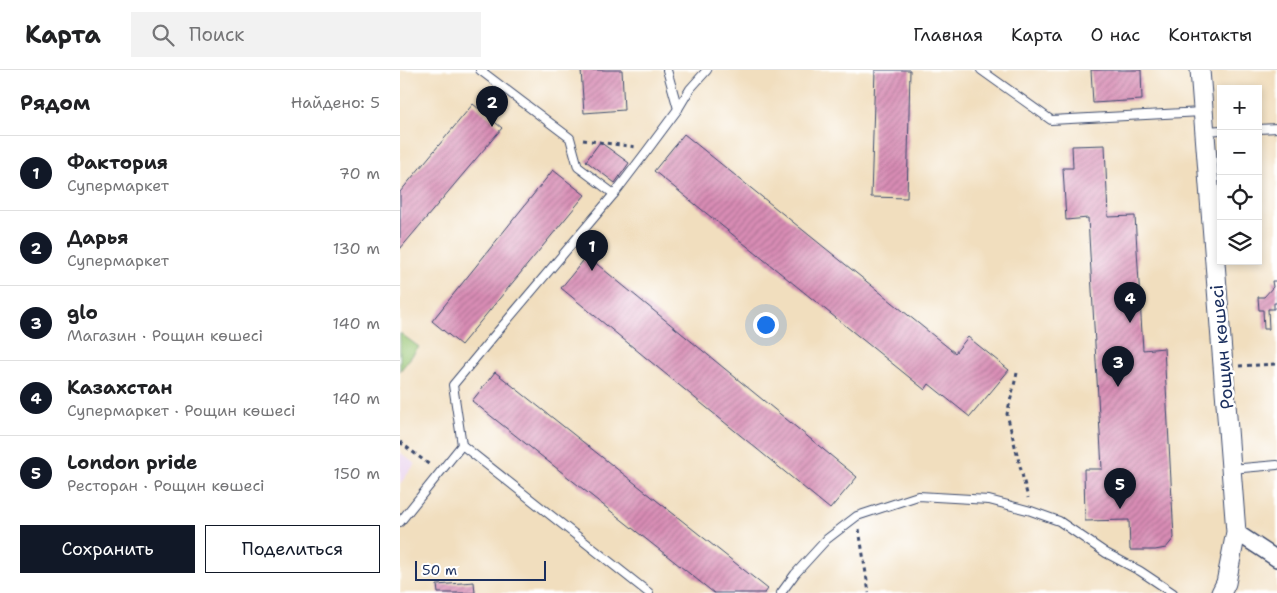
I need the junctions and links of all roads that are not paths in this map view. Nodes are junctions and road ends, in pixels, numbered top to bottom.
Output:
1 (480, 70) edge
2 (667, 70) edge
3 (707, 70) edge
4 (981, 70) edge
5 (1200, 70) edge
6 (678, 109) junction
7 (1202, 112) junction
8 (1277, 128) edge
9 (1262, 129) edge
10 (1212, 131) edge
11 (614, 194) junction
12 (462, 445) junction
13 (1277, 465) edge
14 (1231, 469) junction
15 (400, 522) edge
16 (1236, 532) junction
17 (1277, 559) edge
18 (649, 593) edge
19 (781, 593) edge
20 (1173, 593) edge
21 (1221, 593) edge

1 - 11 lane
2 - 6 lane
3 - 6 lane
4 - 7 lane
5 - 7 street, Рощин көшесі
6 - 11 lane
7 - 10 street, Рощин көшесі
8 - 9 lane
10 - 14 street, Рощин көшесі
11 - 12 lane
12 - 15 lane
12 - 18 lane
13 - 14 lane
14 - 16 street, Рощин көшесі
16 - 17 street
16 - 21 street, Рощин көшесі
19 - 20 lane

